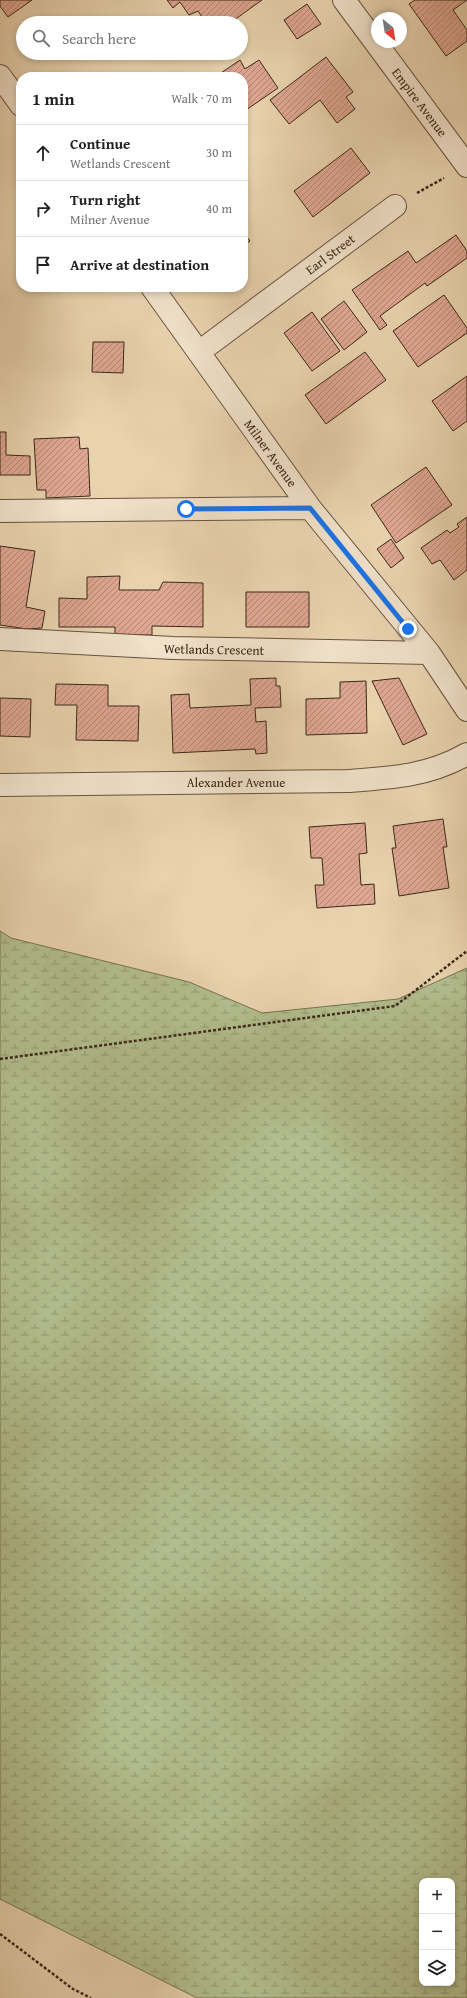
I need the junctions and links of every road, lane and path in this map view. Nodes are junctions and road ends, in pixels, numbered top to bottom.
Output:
1 (344, 0) edge
2 (0, 76) edge
3 (16, 98) edge
4 (467, 166) edge
5 (395, 206) joint
6 (156, 292) edge
7 (199, 352) junction
8 (310, 508) junction
9 (0, 511) edge
10 (0, 639) edge
11 (428, 653) junction
12 (467, 710) edge
13 (467, 754) edge
14 (0, 785) edge
15 (467, 951) edge
16 (0, 1058) edge
17 (0, 1934) edge
18 (91, 1998) edge

1 - 4 street, Empire Avenue
2 - 3 street
4 - 5 path
5 - 7 street, Earl Street
6 - 7 street, Milner Avenue
7 - 8 street, Milner Avenue
8 - 9 street
8 - 11 street, Milner Avenue
10 - 11 street, Wetlands Crescent
11 - 12 street, Milner Avenue
13 - 14 street, Alexander Avenue
15 - 16 path
17 - 18 path

